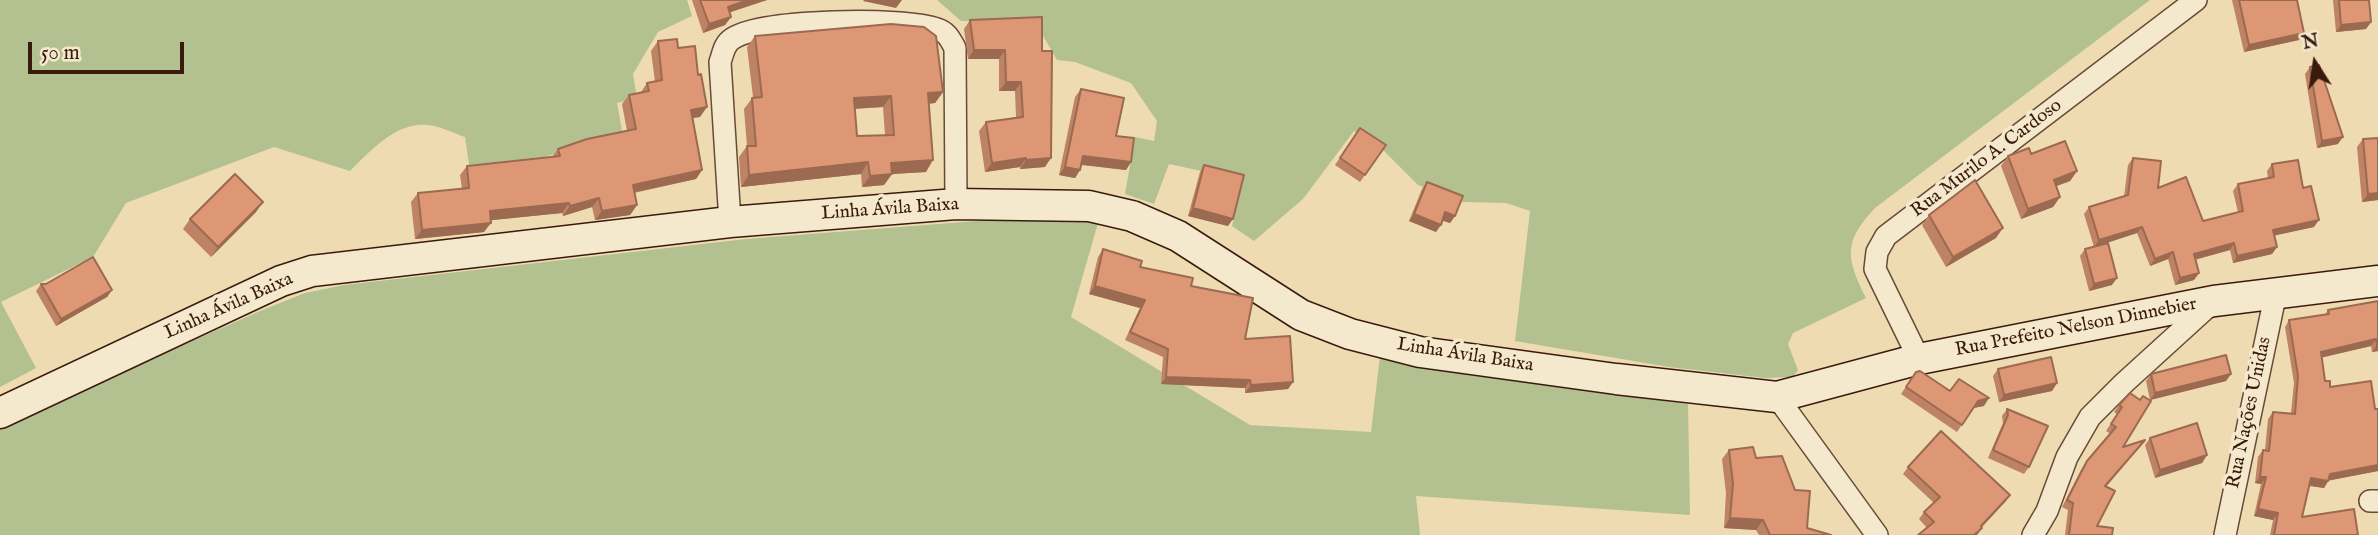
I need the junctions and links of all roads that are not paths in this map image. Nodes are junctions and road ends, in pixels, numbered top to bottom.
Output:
1 (2196, 0) edge
2 (956, 204) junction
3 (730, 222) junction
4 (2378, 281) edge
5 (2276, 292) junction
6 (2214, 300) junction
7 (1919, 359) junction
8 (1777, 397) junction
9 (0, 413) edge
10 (1877, 535) edge
11 (2033, 535) edge
12 (2225, 535) edge

1 - 7 street, Rua Murilo A. Cardoso
2 - 3 street, Linha Ávila Baixa
2 - 3 street
2 - 8 street, Linha Ávila Baixa
3 - 9 street, Linha Ávila Baixa
4 - 5 street, Rua Prefeito Nelson Dinnebier
5 - 6 street, Rua Prefeito Nelson Dinnebier
5 - 12 street, Rua Nações Unidas
6 - 7 street, Rua Prefeito Nelson Dinnebier
6 - 11 street
7 - 8 street, Rua Prefeito Nelson Dinnebier
8 - 10 street

